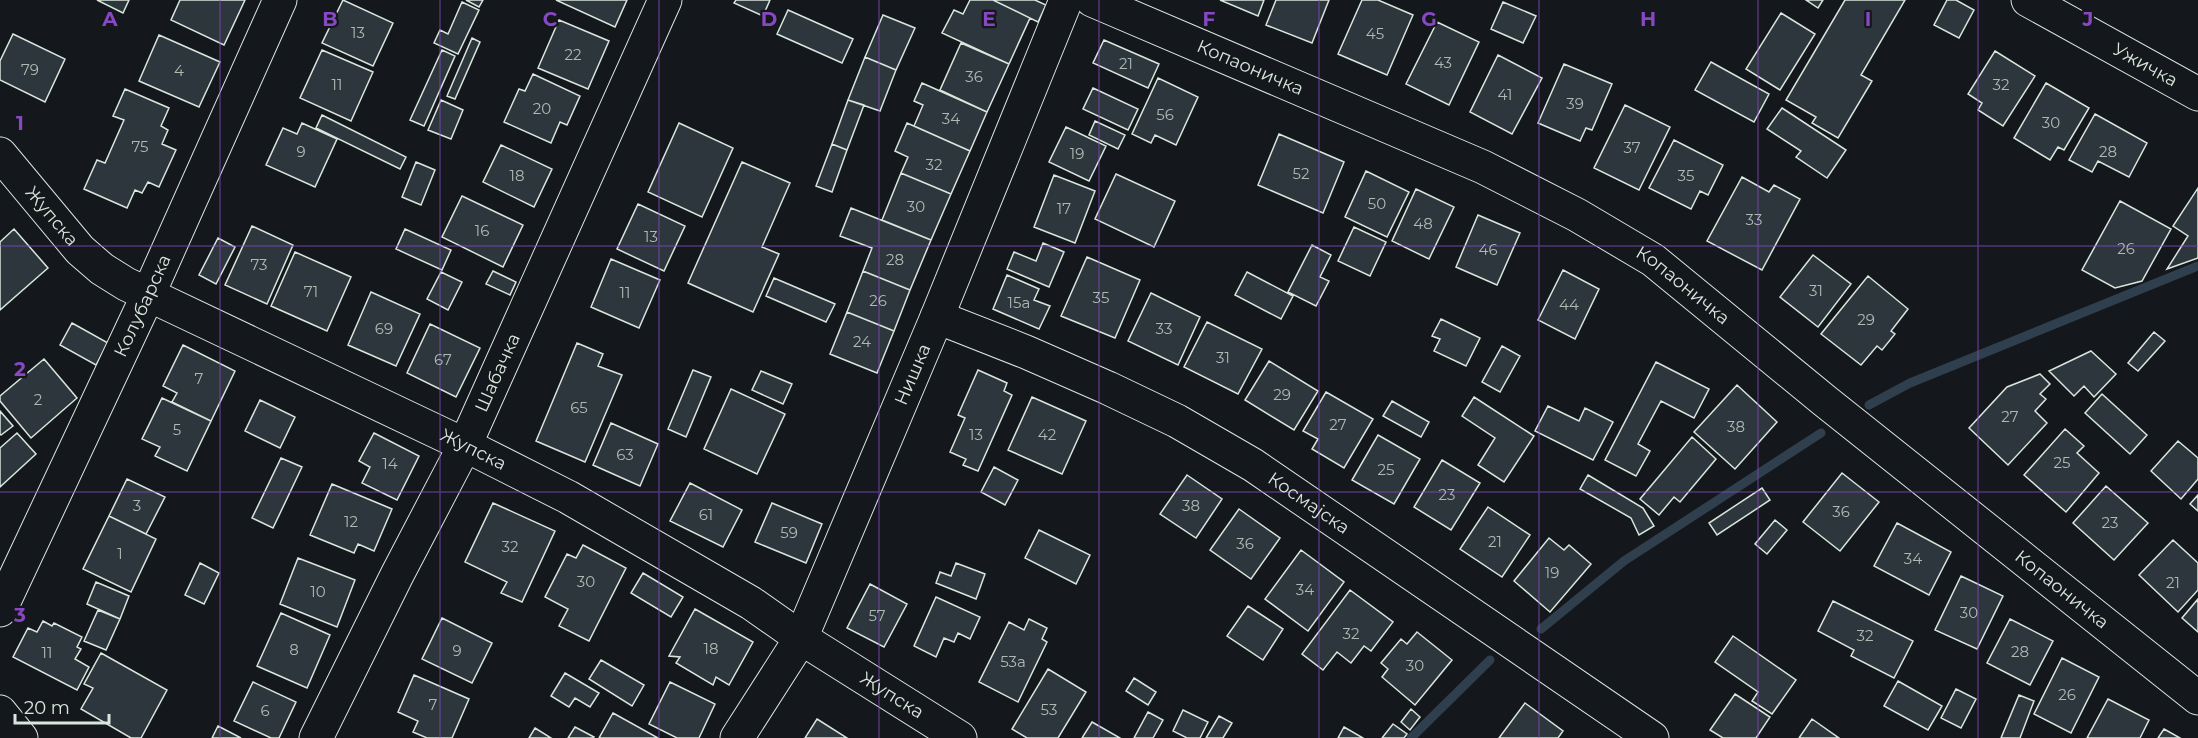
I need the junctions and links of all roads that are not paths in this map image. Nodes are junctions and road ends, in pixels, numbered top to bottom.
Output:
1 (280, 0) edge
2 (664, 0) edge
3 (1066, 0) edge
4 (1092, 0) edge
5 (2028, 0) edge
6 (2198, 94) edge
7 (0, 154) edge
8 (148, 295) junction
9 (937, 317) junction
10 (465, 445) junction
11 (0, 610) edge
12 (801, 638) junction
13 (2198, 698) edge
14 (0, 712) edge
15 (21, 738) edge
16 (316, 738) edge
17 (737, 738) edge
18 (960, 738) edge
19 (1652, 738) edge

1 - 8 street, Колубарска
2 - 10 street, Шабачка
3 - 9 street, Нишка
4 - 13 street, Копаоничка
5 - 6 street, Ужичка
7 - 8 street, Жупска
8 - 10 street, Жупска
8 - 11 street, Колубарска
9 - 12 street, Нишка
9 - 19 street, Космајска
10 - 12 street, Жупска
10 - 16 street, Шабачка
12 - 17 street, Нишка
12 - 18 street, Жупска
14 - 15 street

